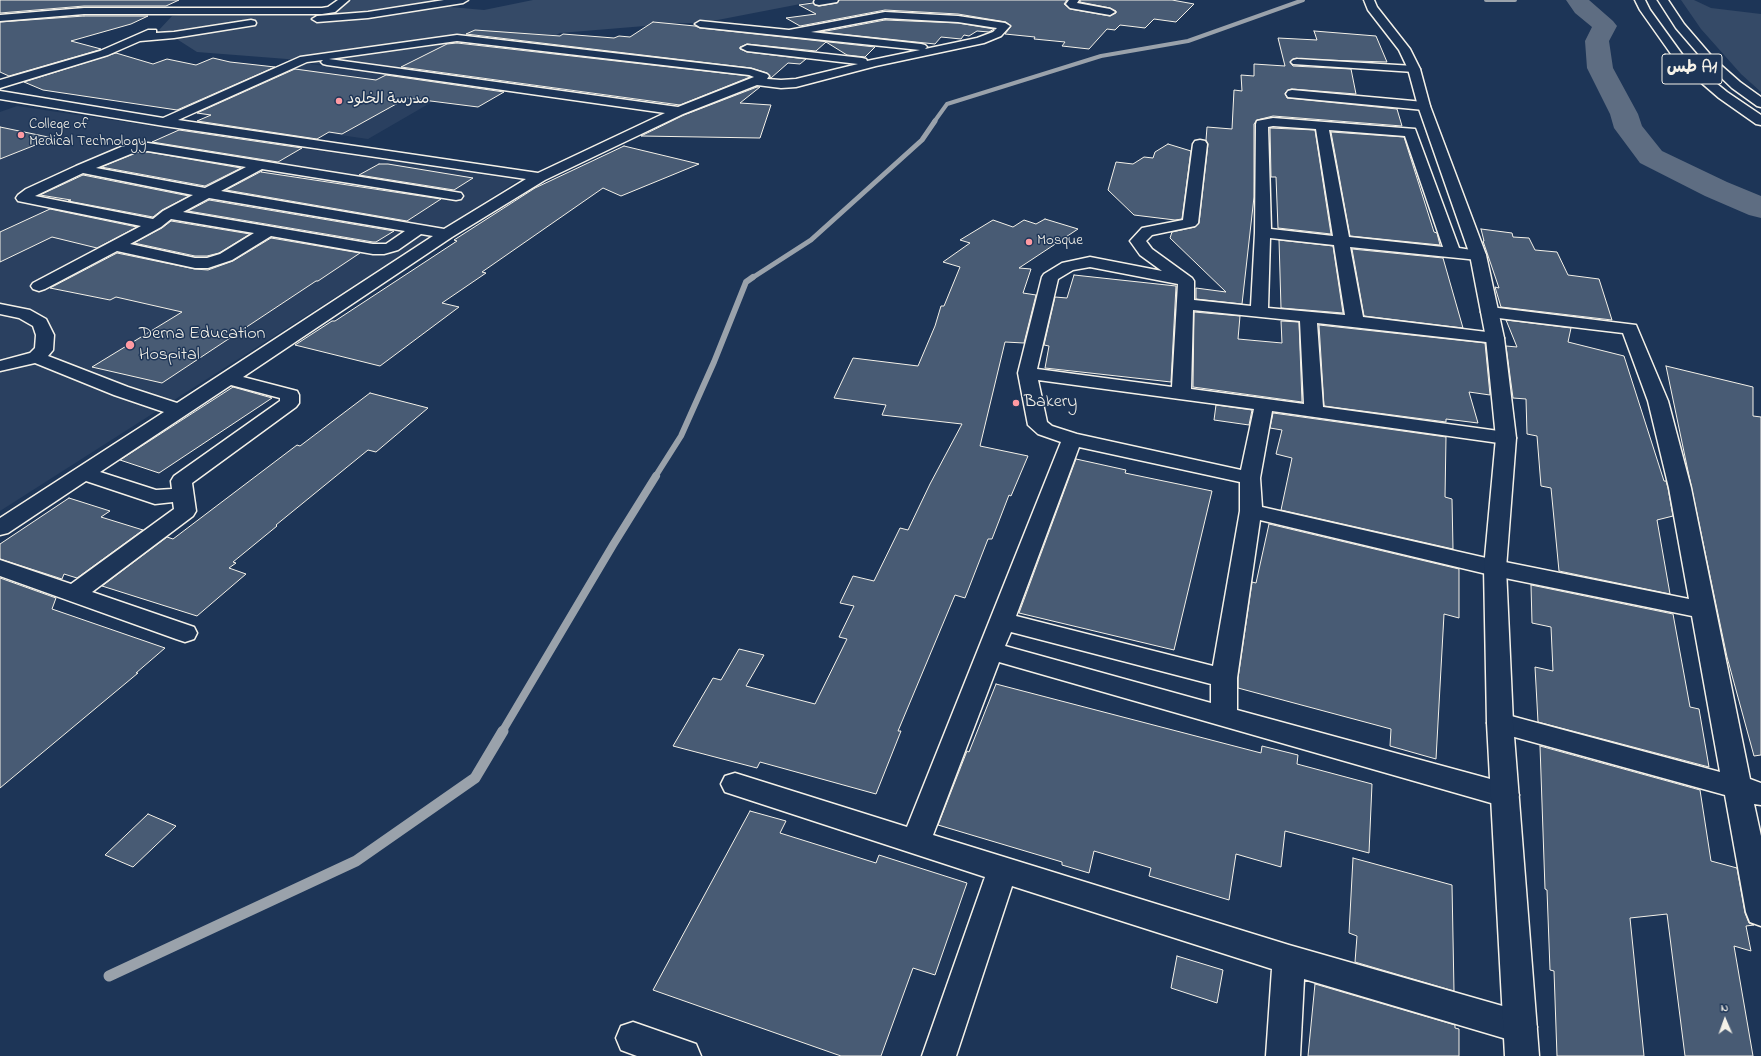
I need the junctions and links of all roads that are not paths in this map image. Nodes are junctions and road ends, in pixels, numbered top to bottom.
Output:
1 (200, 0) edge
2 (249, 0) edge
3 (344, 0) edge
4 (463, 0) edge
5 (833, 0) edge
6 (1074, 0) edge
7 (1369, 0) edge
8 (1640, 0) edge
9 (1663, 0) edge
10 (819, 2) dead end
11 (1119, 4) dead end
12 (44, 5) dead end
13 (84, 11) junction
14 (184, 11) junction
15 (232, 11) junction
16 (36, 14) junction
17 (0, 18) edge
18 (700, 24) dead end
19 (23, 27) dead end
20 (790, 33) junction
21 (139, 38) junction
22 (457, 38) junction
23 (120, 46) junction
24 (747, 48) dead end
25 (942, 49) junction
26 (423, 54) dead end
27 (304, 59) junction
28 (409, 61) dead end
29 (1297, 62) dead end
30 (875, 63) junction
31 (1414, 69) junction
32 (388, 71) junction
33 (0, 78) edge
34 (756, 81) junction
35 (0, 84) edge
36 (1292, 94) dead end
37 (0, 95) edge
38 (24, 99) junction
39 (1761, 103) edge
40 (1424, 106) junction
41 (0, 108) edge
42 (679, 111) junction
43 (1761, 121) edge
44 (164, 122) junction
45 (1322, 125) junction
46 (1200, 144) dead end
47 (259, 165) junction
48 (81, 169) junction
49 (540, 178) junction
50 (206, 193) junction
51 (456, 196) dead end
52 (315, 210) junction
53 (162, 219) junction
54 (419, 229) junction
55 (273, 232) junction
56 (1263, 233) junction
57 (447, 234) junction
58 (1342, 240) junction
59 (116, 246) junction
60 (1453, 253) junction
61 (1478, 255) junction
62 (1186, 281) junction
63 (38, 286) dead end
64 (1186, 304) junction
65 (0, 309) edge
66 (1259, 312) junction
67 (1490, 312) junction
68 (1308, 316) junction
69 (1354, 321) junction
70 (1495, 338) junction
71 (36, 357) junction
72 (0, 366) edge
73 (1028, 373) junction
74 (227, 378) junction
75 (1181, 394) junction
76 (1264, 405) junction
77 (178, 410) junction
78 (1314, 411) junction
79 (1506, 438) junction
80 (1072, 439) junction
81 (84, 473) junction
82 (1250, 478) junction
83 (183, 495) junction
84 (1250, 511) junction
85 (0, 528) edge
86 (0, 568) edge
87 (1495, 568) junction
88 (75, 594) junction
89 (1703, 610) junction
90 (1002, 621) junction
91 (185, 633) dead end
92 (991, 651) junction
93 (1224, 678) junction
94 (1224, 715) junction
95 (1500, 723) junction
96 (735, 784) dead end
97 (1748, 790) edge
98 (1505, 795) junction
99 (916, 842) junction
100 (1002, 870) junction
101 (1761, 912) edge
102 (1289, 960) junction
103 (1520, 1026) junction
104 (633, 1038) dead end
105 (684, 1056) edge
106 (939, 1056) edge
107 (1283, 1056) edge
108 (1522, 1056) edge

1 - 14 main road
2 - 15 main road
3 - 15 main road
4 - 21 main road
5 - 10 main road
6 - 11 main road
7 - 31 main road
8 - 43 main road, طس A1
9 - 39 main road, طس A1
12 - 16 main road
13 - 14 main road
13 - 16 main road
13 - 19 main road
14 - 15 main road
14 - 21 main road
16 - 17 main road
18 - 20 main road
20 - 25 main road
20 - 25 main road
21 - 23 main road
22 - 26 main road
22 - 27 main road
22 - 34 main road
23 - 33 main road
23 - 35 main road
24 - 30 main road
25 - 30 main road
27 - 32 main road
27 - 44 main road
28 - 32 main road
29 - 31 main road
30 - 34 main road
31 - 40 main road
32 - 42 main road
34 - 42 main road
36 - 40 main road
37 - 38 main road
38 - 41 main road
38 - 44 main road
40 - 61 main road
42 - 49 main road
44 - 49 main road
45 - 56 main road
45 - 58 main road
45 - 60 main road
46 - 62 main road
47 - 48 main road
47 - 50 main road
47 - 51 main road
48 - 50 main road
48 - 53 main road
49 - 57 main road
50 - 52 main road
50 - 53 main road
52 - 54 main road
52 - 55 main road
53 - 55 main road
53 - 59 main road
54 - 55 main road
54 - 57 main road
55 - 59 main road
56 - 58 main road
56 - 66 main road
57 - 74 main road
58 - 60 main road
58 - 69 main road
59 - 63 main road
60 - 61 main road
61 - 67 main road
62 - 64 main road
62 - 73 main road
64 - 66 main road
64 - 75 main road
65 - 71 main road
66 - 68 main road
67 - 70 main road
67 - 89 main road
68 - 69 main road
68 - 78 main road
69 - 70 main road
70 - 79 main road
71 - 72 main road
71 - 77 main road
73 - 75 main road
73 - 80 main road
74 - 77 main road
74 - 83 main road
75 - 76 main road
76 - 78 main road
76 - 82 main road
77 - 81 main road
78 - 79 main road
79 - 87 main road
80 - 82 main road
80 - 90 main road
81 - 83 main road
81 - 85 main road
82 - 84 main road
83 - 88 main road
84 - 87 main road
84 - 93 main road
86 - 88 main road
87 - 89 main road
87 - 95 main road
88 - 91 main road
89 - 97 main road
90 - 92 main road
90 - 93 main road
92 - 94 main road
92 - 99 main road
93 - 94 main road
94 - 98 main road
95 - 97 main road
95 - 98 main road
96 - 99 main road
97 - 101 main road
98 - 103 main road
99 - 100 main road
100 - 102 main road
100 - 106 main road
102 - 103 main road
102 - 107 main road
103 - 108 main road
104 - 105 main road

